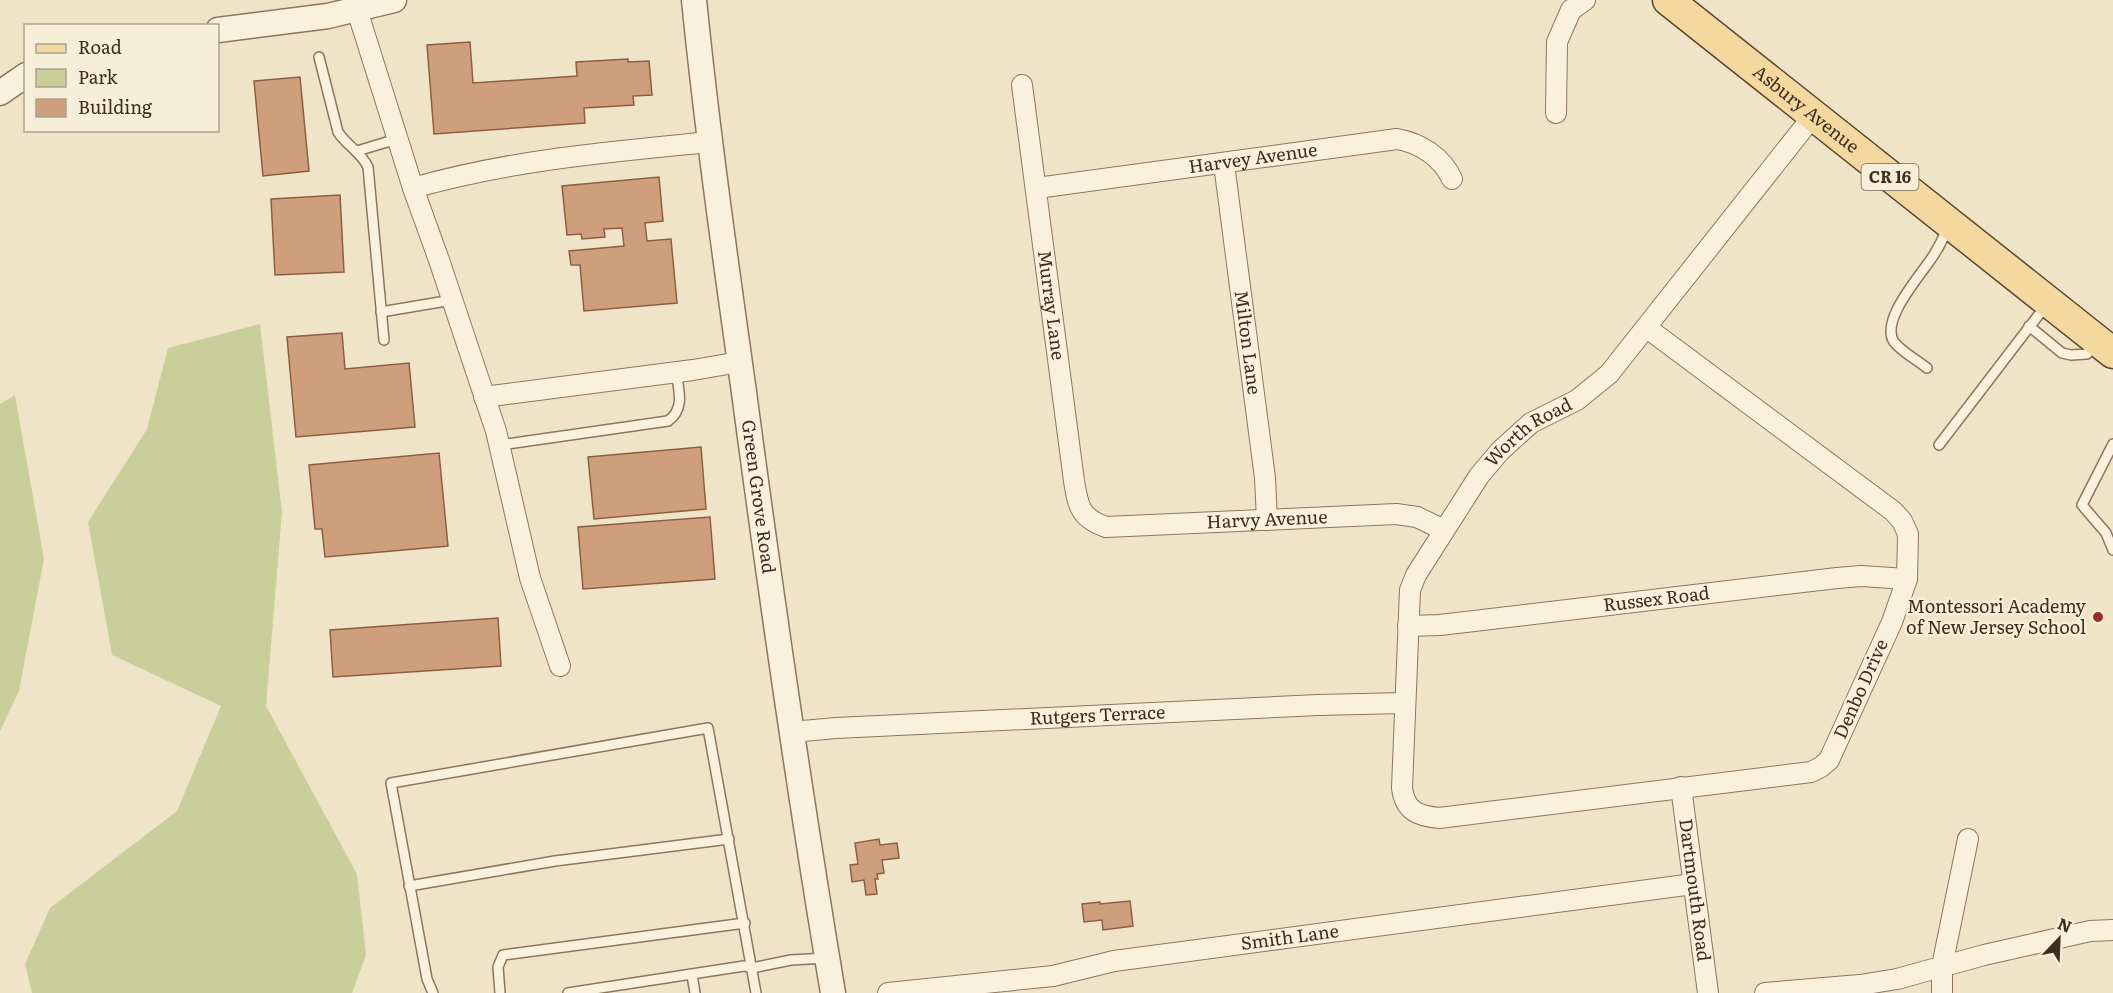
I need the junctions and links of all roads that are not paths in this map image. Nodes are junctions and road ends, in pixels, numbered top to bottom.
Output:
1 (694, 0) edge
2 (1585, 0) edge
3 (1668, 0) edge
4 (385, 1) edge
5 (357, 10) junction
6 (219, 30) edge
7 (319, 57) dead end
8 (24, 76) edge
9 (1022, 85) dead end
10 (0, 93) edge
11 (1556, 112) dead end
12 (1813, 116) junction
13 (397, 139) junction
14 (710, 142) junction
15 (357, 151) junction
16 (1224, 164) junction
17 (1452, 179) dead end
18 (412, 188) junction
19 (1037, 188) junction
20 (1949, 223) junction
21 (452, 300) junction
22 (2048, 302) junction
23 (381, 312) junction
24 (2029, 326) junction
25 (1647, 328) junction
26 (384, 340) dead end
27 (2106, 347) edge
28 (739, 362) junction
29 (1927, 368) dead end
30 (676, 372) junction
31 (484, 397) junction
32 (2113, 444) edge
33 (500, 445) junction
34 (1939, 445) dead end
35 (1090, 520) joint
36 (1267, 520) junction
37 (1443, 530) junction
38 (2113, 550) edge
39 (1907, 579) junction
40 (1408, 626) junction
41 (560, 666) dead end
42 (1404, 703) junction
43 (792, 732) junction
44 (1681, 787) junction
45 (1415, 813) joint
46 (729, 839) junction
47 (1968, 839) dead end
48 (1693, 884) junction
49 (410, 885) junction
50 (745, 923) junction
51 (2113, 930) edge
52 (827, 958) junction
53 (1942, 966) junction
54 (752, 968) junction
55 (692, 975) junction
56 (607, 990) edge
57 (433, 993) edge
58 (500, 993) edge
59 (568, 993) edge
60 (695, 993) edge
61 (756, 993) edge
62 (833, 993) edge
63 (888, 993) edge
64 (1708, 993) edge
65 (1765, 993) edge
66 (1942, 993) edge

1 - 14 street, Green Grove Road
2 - 11 street
3 - 12 main road, Asbury Avenue / CR 16
4 - 5 street
5 - 6 street
5 - 13 street
7 - 15 lane
8 - 10 street
9 - 19 street, Murray Lane
12 - 20 main road, Asbury Avenue / CR 16
12 - 25 street, Worth Road
13 - 15 lane
13 - 18 street
14 - 18 street
14 - 28 street, Green Grove Road
15 - 23 lane
16 - 17 street, Harvey Avenue
16 - 19 street, Harvey Avenue
16 - 36 street, Milton Lane
18 - 21 street
19 - 35 street, Murray Lane
20 - 22 main road, Asbury Avenue / CR 16
20 - 29 lane
21 - 23 lane
21 - 31 street
22 - 24 lane
22 - 27 main road, Asbury Avenue / CR 16
23 - 26 lane
24 - 27 lane
24 - 34 lane
25 - 37 street, Worth Road
25 - 39 street, Denbo Drive
28 - 30 street
28 - 43 street, Green Grove Road
30 - 31 street
30 - 33 lane
31 - 33 street
32 - 38 lane
33 - 41 street
35 - 36 street, Harvy Avenue
36 - 37 street, Harvy Avenue
37 - 40 street, Worth Road
39 - 40 street, Russex Road
39 - 44 street, Denbo Drive
40 - 42 street, Worth Road
42 - 43 street, Rutgers Terrace
42 - 45 street, Worth Road
43 - 52 street, Green Grove Road
44 - 45 street, Denbo Drive
44 - 48 street, Dartmouth Road
46 - 49 lane
46 - 49 lane
46 - 50 lane
47 - 53 street
48 - 63 street, Smith Lane
48 - 64 street, Dartmouth Road
49 - 57 lane
50 - 54 lane
50 - 58 lane
51 - 53 street
52 - 54 lane
52 - 62 street, Green Grove Road
53 - 65 street
53 - 66 street
54 - 55 lane
54 - 61 lane
55 - 56 lane
55 - 60 lane
56 - 59 lane

